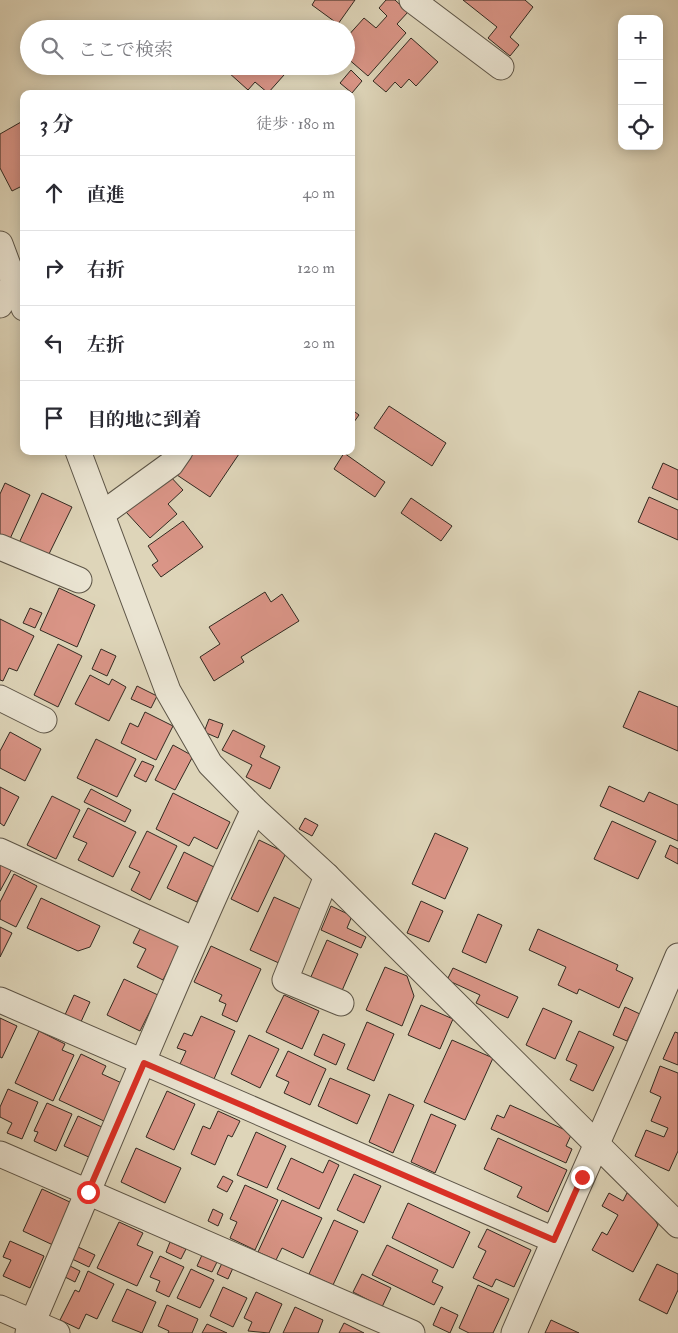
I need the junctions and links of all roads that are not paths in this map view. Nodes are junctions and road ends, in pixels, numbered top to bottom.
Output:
1 (412, 0) edge
2 (501, 67) dead end
3 (0, 244) edge
4 (14, 282) junction
5 (20, 298) edge
6 (0, 305) edge
7 (80, 455) edge
8 (177, 455) edge
9 (102, 514) junction
10 (0, 547) edge
11 (79, 580) dead end
12 (0, 698) edge
13 (44, 720) dead end
14 (254, 809) junction
15 (0, 851) edge
16 (327, 876) junction
17 (193, 939) junction
18 (678, 956) edge
19 (0, 1000) edge
20 (341, 1003) dead end
21 (144, 1063) junction
22 (598, 1145) junction
23 (0, 1154) edge
24 (88, 1192) junction
25 (678, 1225) edge
26 (554, 1240) junction
27 (0, 1308) edge
28 (30, 1328) edge
29 (57, 1333) edge
30 (412, 1333) edge
31 (514, 1333) edge

1 - 2 street
3 - 4 street
4 - 5 street
4 - 6 street
7 - 9 street
8 - 9 street
9 - 14 street
10 - 11 street
12 - 13 street
14 - 16 street
14 - 17 street
15 - 17 street
16 - 20 street
16 - 22 street
17 - 21 street
18 - 22 street
19 - 21 street
21 - 24 street
21 - 26 street
22 - 25 street
22 - 26 street
23 - 24 street
24 - 28 street
24 - 30 street
26 - 31 street
27 - 28 street
28 - 29 street

